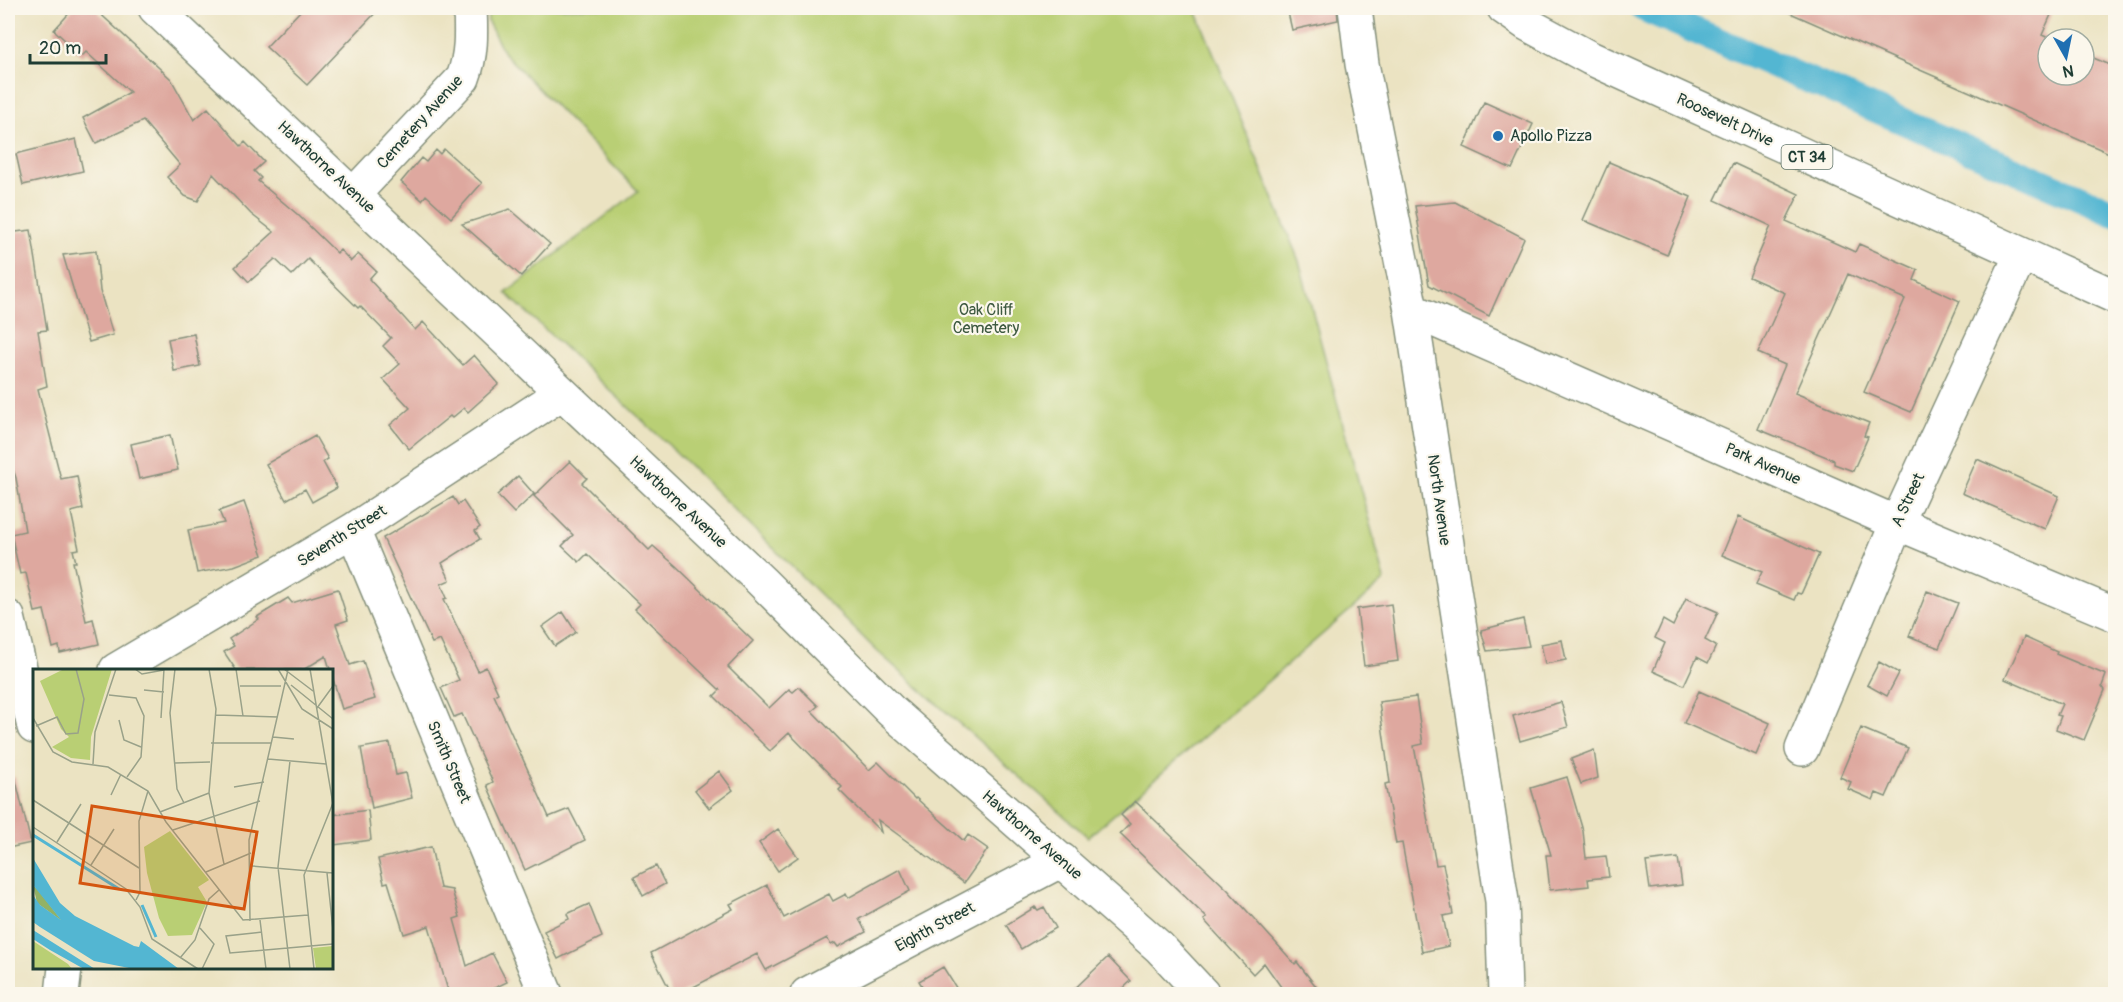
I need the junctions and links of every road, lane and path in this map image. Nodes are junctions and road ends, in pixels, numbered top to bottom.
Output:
1 (155, 8) edge
2 (470, 8) edge
3 (1355, 8) edge
4 (1504, 8) edge
5 (354, 194) junction
6 (2021, 255) junction
7 (2115, 297) edge
8 (1411, 310) junction
9 (562, 393) junction
10 (1897, 523) junction
11 (353, 530) junction
12 (2115, 615) edge
13 (8, 617) edge
14 (118, 669) edge
15 (33, 718) edge
16 (1802, 749) dead end
17 (1062, 860) junction
18 (65, 969) edge
19 (62, 994) edge
20 (546, 994) edge
21 (807, 994) edge
22 (1203, 994) edge
23 (1505, 994) edge

1 - 5 street, Hawthorne Avenue
2 - 5 street, Cemetery Avenue
3 - 8 street, North Avenue
4 - 6 street, Roosevelt Drive / CT 34
5 - 9 street, Hawthorne Avenue
6 - 7 street, Roosevelt Drive / CT 34
6 - 10 street, A Street
8 - 10 street, Park Avenue
8 - 23 street, North Avenue
9 - 11 street, Seventh Street
9 - 17 street, Hawthorne Avenue
10 - 12 street, Park Avenue
10 - 16 street, A Street
11 - 14 street, Seventh Street
11 - 20 street, Smith Street
13 - 15 street
17 - 21 street, Eighth Street
17 - 22 street, Hawthorne Avenue
18 - 19 street

